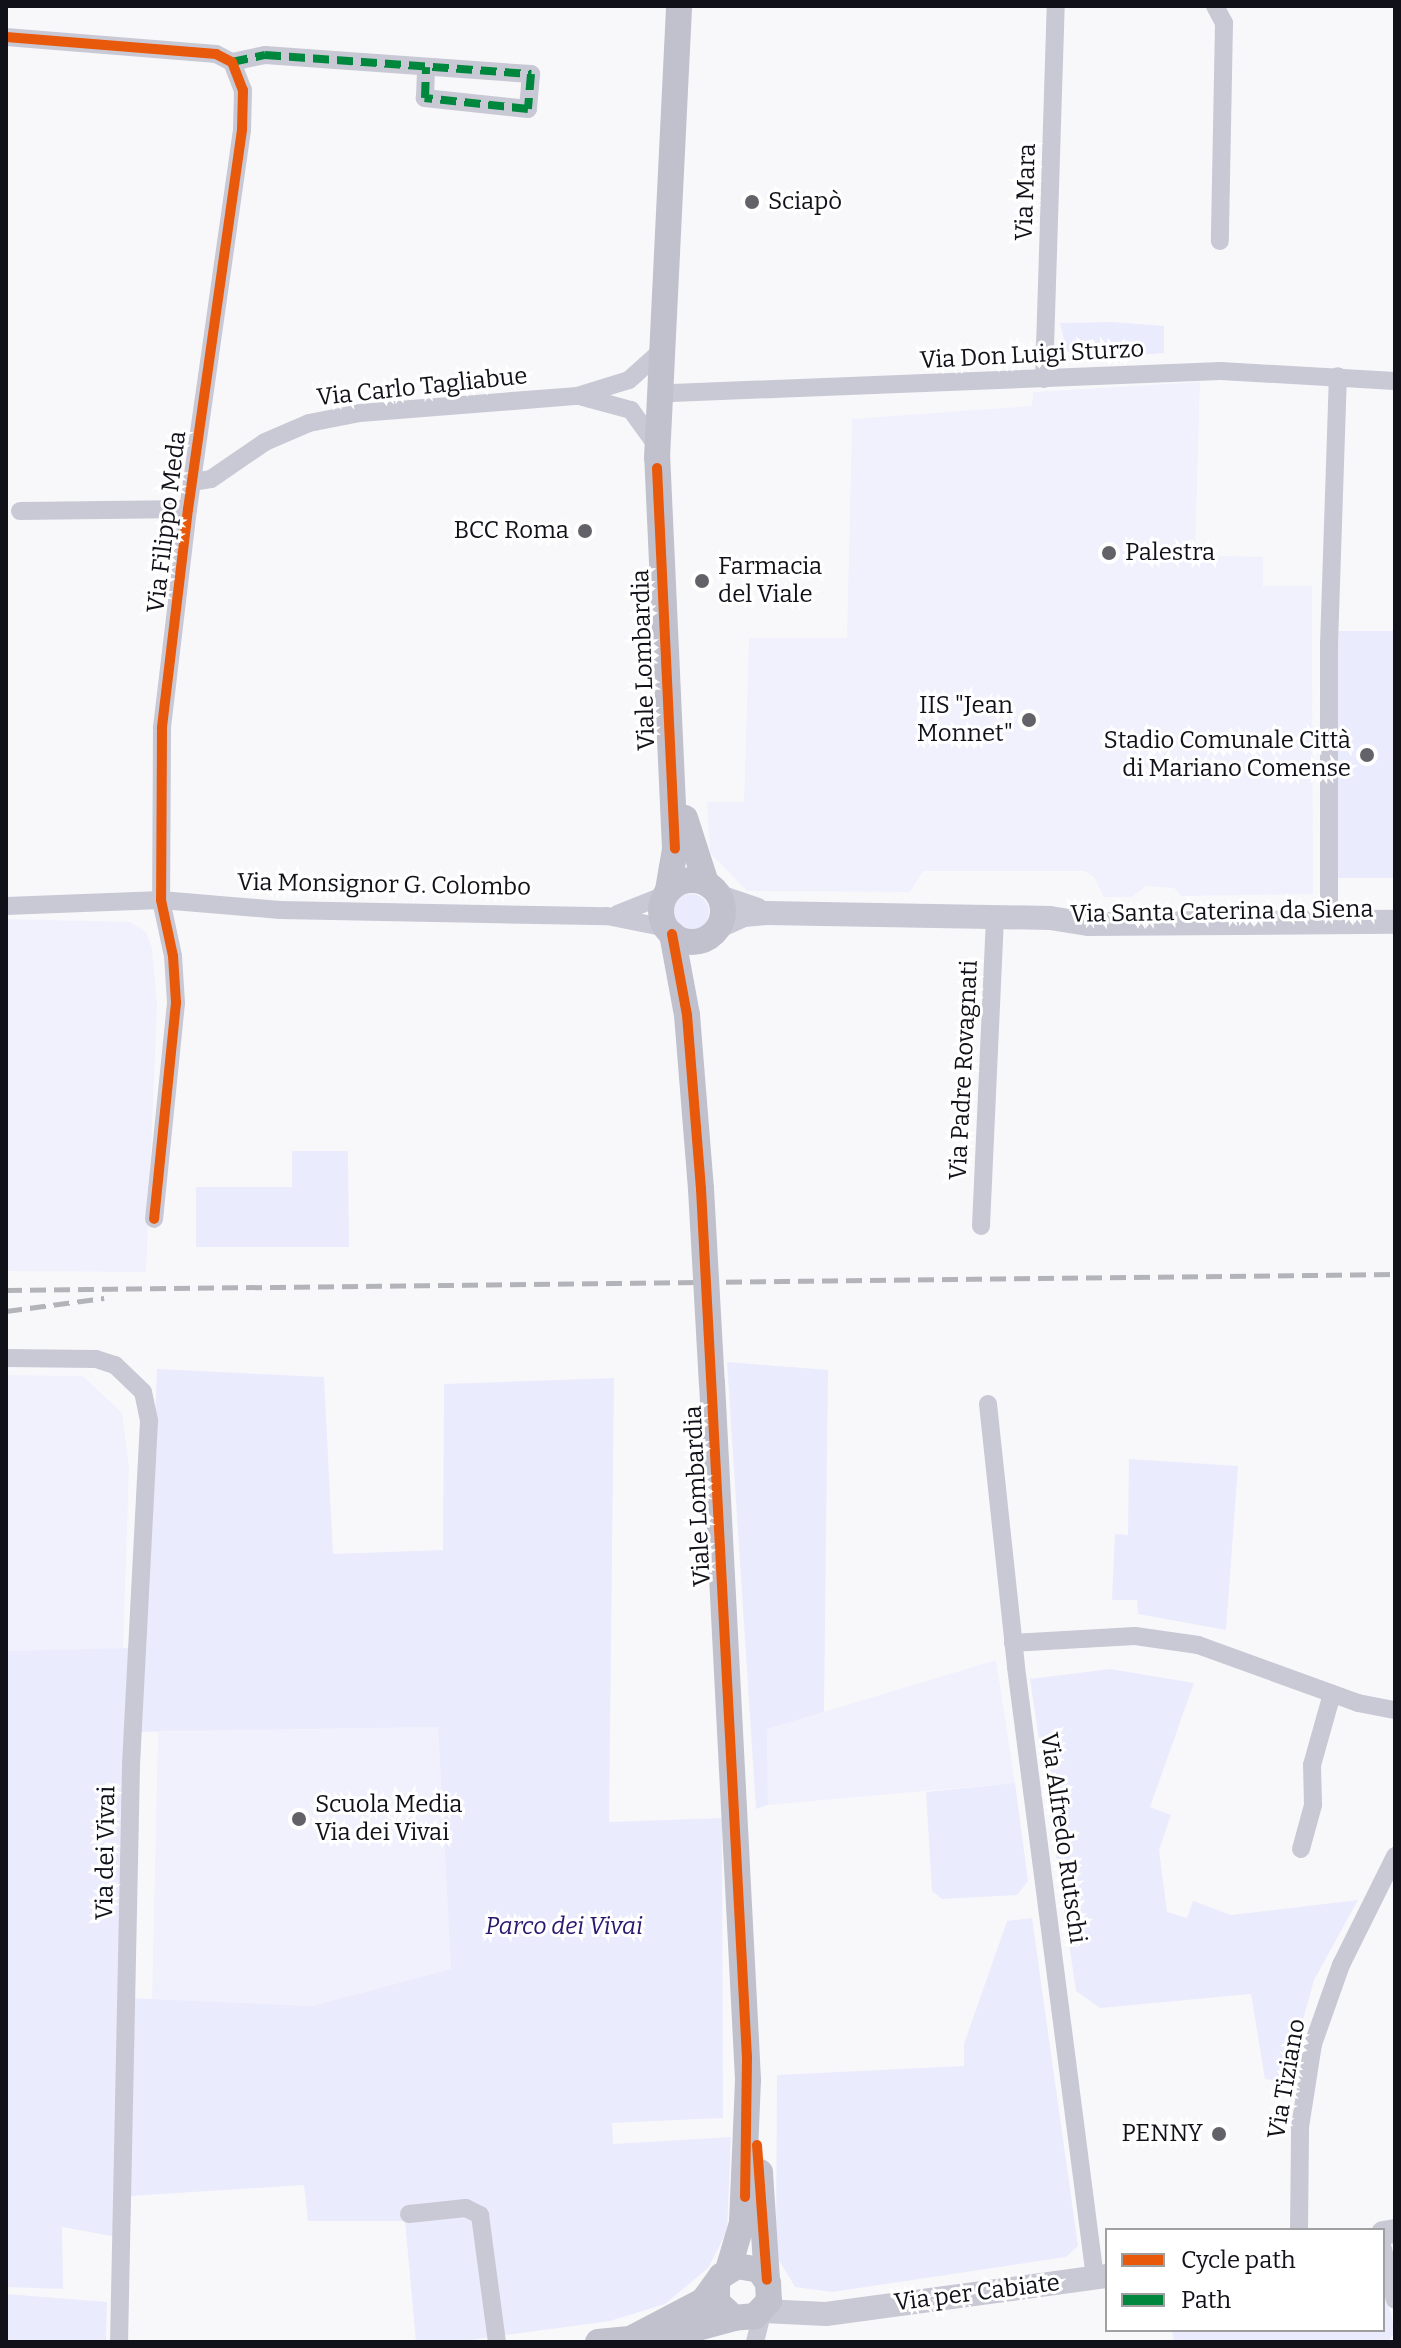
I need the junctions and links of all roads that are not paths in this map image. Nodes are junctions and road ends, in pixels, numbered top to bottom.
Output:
1 (679, 6) edge
2 (1056, 6) edge
3 (1215, 6) edge
4 (6, 37) edge
5 (232, 62) junction
6 (426, 67) junction
7 (673, 183) junction
8 (1220, 241) dead end
9 (659, 353) junction
10 (1338, 376) junction
11 (1044, 379) junction
12 (1395, 381) edge
13 (672, 393) junction
14 (577, 396) junction
15 (657, 448) junction
16 (192, 482) junction
17 (188, 509) junction
18 (20, 511) dead end
19 (713, 890) junction
20 (666, 892) junction
21 (161, 900) junction
22 (6, 906) edge
23 (1329, 909) junction
24 (1395, 909) edge
25 (767, 913) junction
26 (607, 916) junction
27 (995, 917) junction
28 (1050, 918) junction
29 (1395, 922) edge
30 (669, 931) junction
31 (713, 932) junction
32 (687, 1015) junction
33 (154, 1219) dead end
34 (981, 1226) dead end
35 (6, 1358) edge
36 (988, 1404) dead end
37 (1013, 1643) junction
38 (1332, 1694) junction
39 (1395, 1710) edge
40 (1301, 1849) dead end
41 (1395, 1856) edge
42 (747, 2057) junction
43 (409, 2214) dead end
44 (1299, 2228) edge
45 (1385, 2258) edge
46 (722, 2277) junction
47 (1101, 2277) edge
48 (767, 2280) junction
49 (1395, 2300) edge
50 (848, 2310) junction
51 (750, 2326) edge
52 (634, 2337) junction
53 (119, 2342) edge
54 (497, 2342) edge
55 (598, 2342) edge

1 - 7 main road, Viale Lombardia
2 - 11 street, Via Mara
3 - 8 street
4 - 5 street
5 - 6 street
5 - 16 street, Via Filippo Meda
6 - 6 street
7 - 9 main road, Viale Lombardia
7 - 13 main road, Viale Lombardia
9 - 14 street, Via Carlo Tagliabue
9 - 15 main road, Viale Lombardia
10 - 11 street, Via Don Luigi Sturzo
10 - 12 street, Via Don Luigi Sturzo
10 - 23 street
11 - 13 street, Via Don Luigi Sturzo
13 - 19 main road, Viale Lombardia
14 - 15 street, Via Carlo Tagliabue
14 - 16 street, Via Carlo Tagliabue
15 - 20 main road, Viale Lombardia
16 - 17 street, Via Filippo Meda
17 - 18 street
17 - 21 street, Via Filippo Meda
19 - 20 main road
19 - 25 street, Via Santa Caterina da Siena
19 - 31 main road
20 - 26 street, Via Monsignor G. Colombo
20 - 30 main road
21 - 22 street, Via Monsignor G. Colombo
21 - 26 street, Via Monsignor G. Colombo
21 - 33 street, Via Filippo Meda
23 - 24 street, Via Santa Caterina da Siena
23 - 28 street, Via Santa Caterina da Siena
25 - 27 street, Via Santa Caterina da Siena
25 - 31 street, Via Santa Caterina da Siena
26 - 30 street, Via Monsignor G. Colombo
27 - 28 street, Via Santa Caterina da Siena
27 - 34 street, Via Padre Rovagnati
28 - 29 street, Via Santa Caterina da Siena
30 - 31 main road
30 - 32 main road, Viale Lombardia
31 - 32 main road, Viale Lombardia
32 - 42 main road, Viale Lombardia, bridge
35 - 53 street, Via dei Vivai
36 - 37 street, Via Alfredo Rutschi
37 - 38 street
37 - 47 street, Via Alfredo Rutschi
38 - 39 street
38 - 40 street
41 - 44 street, Via Tiziano
42 - 46 main road, Viale Lombardia
42 - 48 main road, Viale Lombardia
43 - 54 street
45 - 49 street
46 - 48 main road
46 - 51 main road
46 - 52 main road
47 - 50 street, Via per Cabiate
48 - 50 street
48 - 51 main road
50 - 51 street
51 - 52 main road
52 - 55 main road

